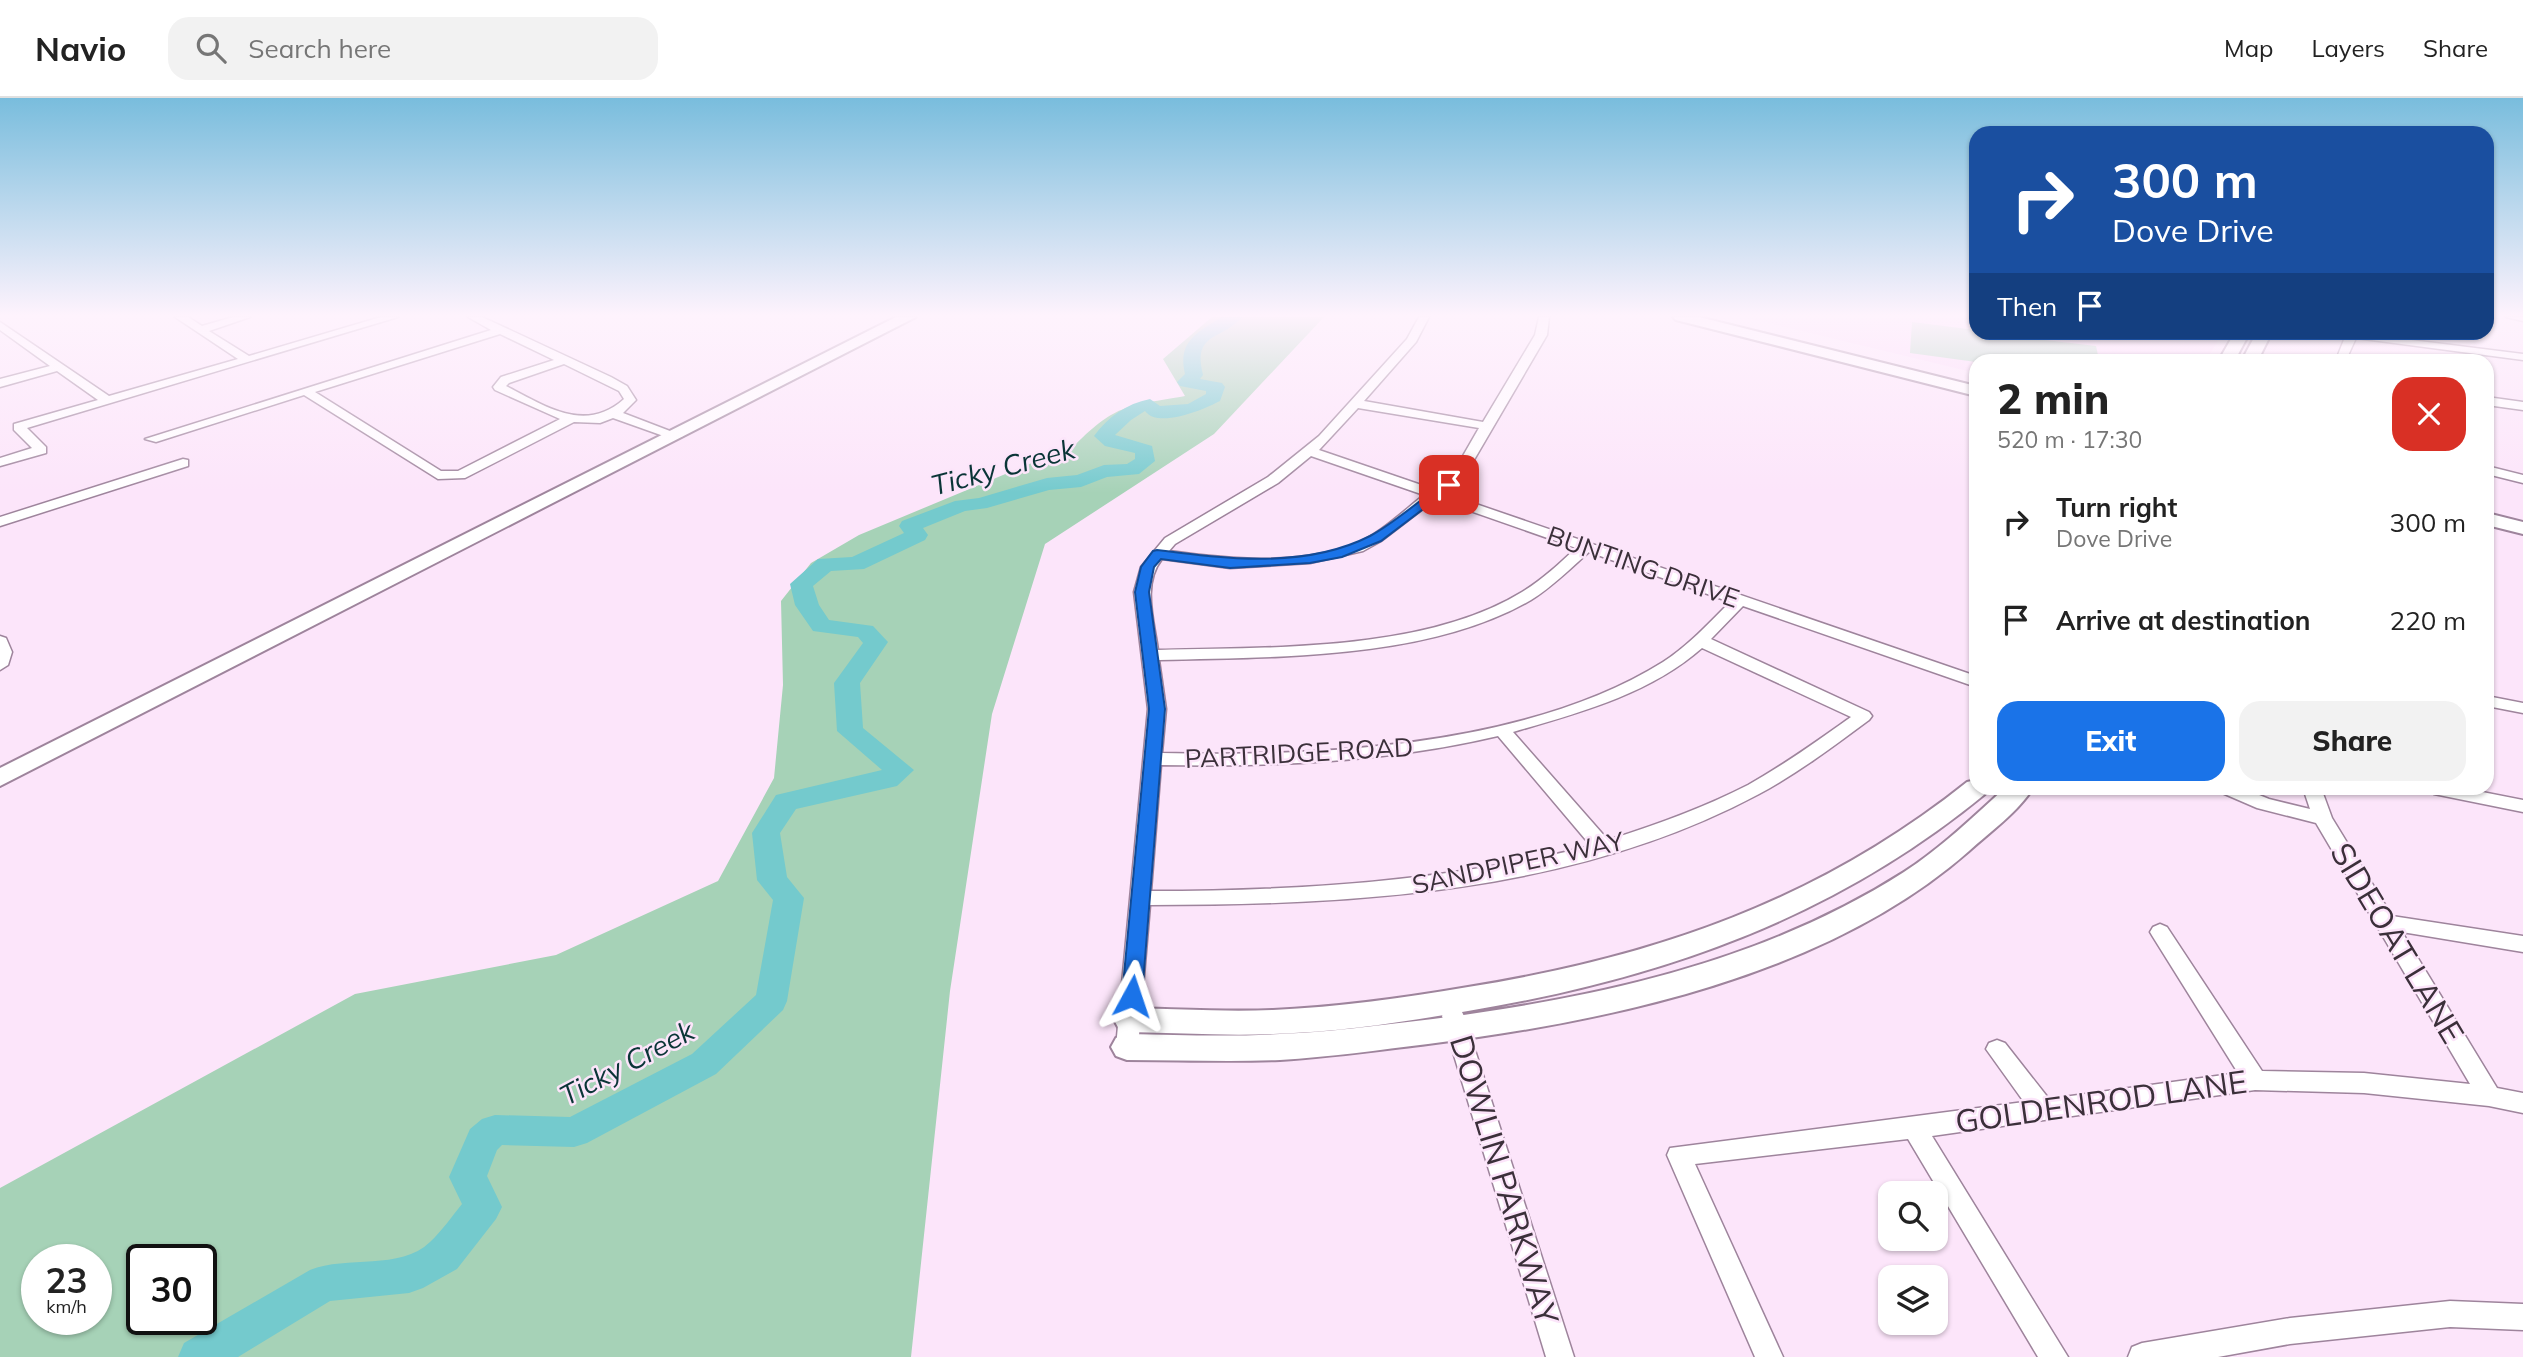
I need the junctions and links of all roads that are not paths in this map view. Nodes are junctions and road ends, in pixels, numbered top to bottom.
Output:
1 (27, 376) edge
2 (71, 376) edge
3 (192, 376) edge
4 (354, 376) edge
5 (518, 376) edge
6 (594, 376) edge
7 (794, 376) edge
8 (1381, 376) edge
9 (1517, 376) edge
10 (1915, 376) edge
11 (0, 383) edge
12 (1969, 389) edge
13 (305, 391) junction
14 (106, 400) junction
15 (2494, 402) edge
16 (1357, 404) junction
17 (2523, 406) edge
18 (613, 414) junction
19 (569, 420) junction
20 (1488, 426) junction
21 (677, 436) junction
22 (1310, 451) junction
23 (0, 462) edge
24 (2494, 472) edge
25 (2523, 479) edge
26 (1435, 495) junction
27 (2494, 504) edge
28 (2523, 511) edge
29 (2494, 521) edge
30 (0, 522) edge
31 (2523, 528) edge
32 (1587, 547) junction
33 (1157, 554) junction
34 (1740, 600) junction
35 (0, 640) edge
36 (1701, 641) junction
37 (1150, 655) junction
38 (0, 665) edge
39 (1969, 680) edge
40 (2494, 702) edge
41 (2523, 708) edge
42 (1502, 730) junction
43 (1153, 759) junction
44 (0, 778) edge
45 (1969, 794) edge
46 (2013, 795) edge
47 (2243, 795) edge
48 (2315, 795) edge
49 (2469, 795) edge
50 (2523, 806) edge
51 (2323, 818) junction
52 (1604, 848) junction
53 (1142, 898) junction
54 (2385, 922) junction
55 (2160, 932) dead end
56 (2523, 944) edge
57 (1453, 1015) junction
58 (1129, 1034) joint
59 (1997, 1049) dead end
60 (2255, 1080) junction
61 (2489, 1096) junction
62 (2523, 1103) edge
63 (2043, 1109) junction
64 (1914, 1128) junction
65 (2523, 1317) edge
66 (1560, 1357) edge
67 (1769, 1357) edge
68 (2054, 1357) edge
69 (2143, 1357) edge

1 - 11 street
2 - 14 street
3 - 14 street
4 - 13 street
5 - 19 street
6 - 18 street
7 - 21 street
8 - 16 street
9 - 20 street
10 - 12 street
13 - 19 street
13 - 30 street
14 - 23 street
15 - 17 street
16 - 20 street
16 - 22 street
18 - 19 street
18 - 21 street
20 - 26 street
21 - 44 street
22 - 26 street, BUNTING DRIVE
22 - 33 street
24 - 25 street
26 - 32 street, BUNTING DRIVE
26 - 33 street
27 - 28 street
29 - 31 street
32 - 34 street, BUNTING DRIVE
32 - 37 street
33 - 37 street
34 - 36 street, PARTRIDGE ROAD
34 - 39 street, BUNTING DRIVE
35 - 38 street
36 - 42 street, PARTRIDGE ROAD
36 - 52 street, SANDPIPER WAY
37 - 43 street
40 - 41 street
42 - 43 street, PARTRIDGE ROAD
42 - 52 street
43 - 53 street
45 - 57 street
46 - 57 street
47 - 51 street
48 - 51 street, SIDEOAT LANE
49 - 50 street
51 - 54 street, SIDEOAT LANE
52 - 53 street, SANDPIPER WAY
53 - 58 street
54 - 56 street
54 - 61 street, SIDEOAT LANE
55 - 60 street
57 - 58 street
57 - 66 street, DOWLIN PARKWAY
59 - 63 street
60 - 61 street, GOLDENROD LANE
60 - 63 street, GOLDENROD LANE
61 - 62 street, GOLDENROD LANE
63 - 64 street, GOLDENROD LANE
64 - 67 street, GOLDENROD LANE
64 - 68 street
65 - 69 street

